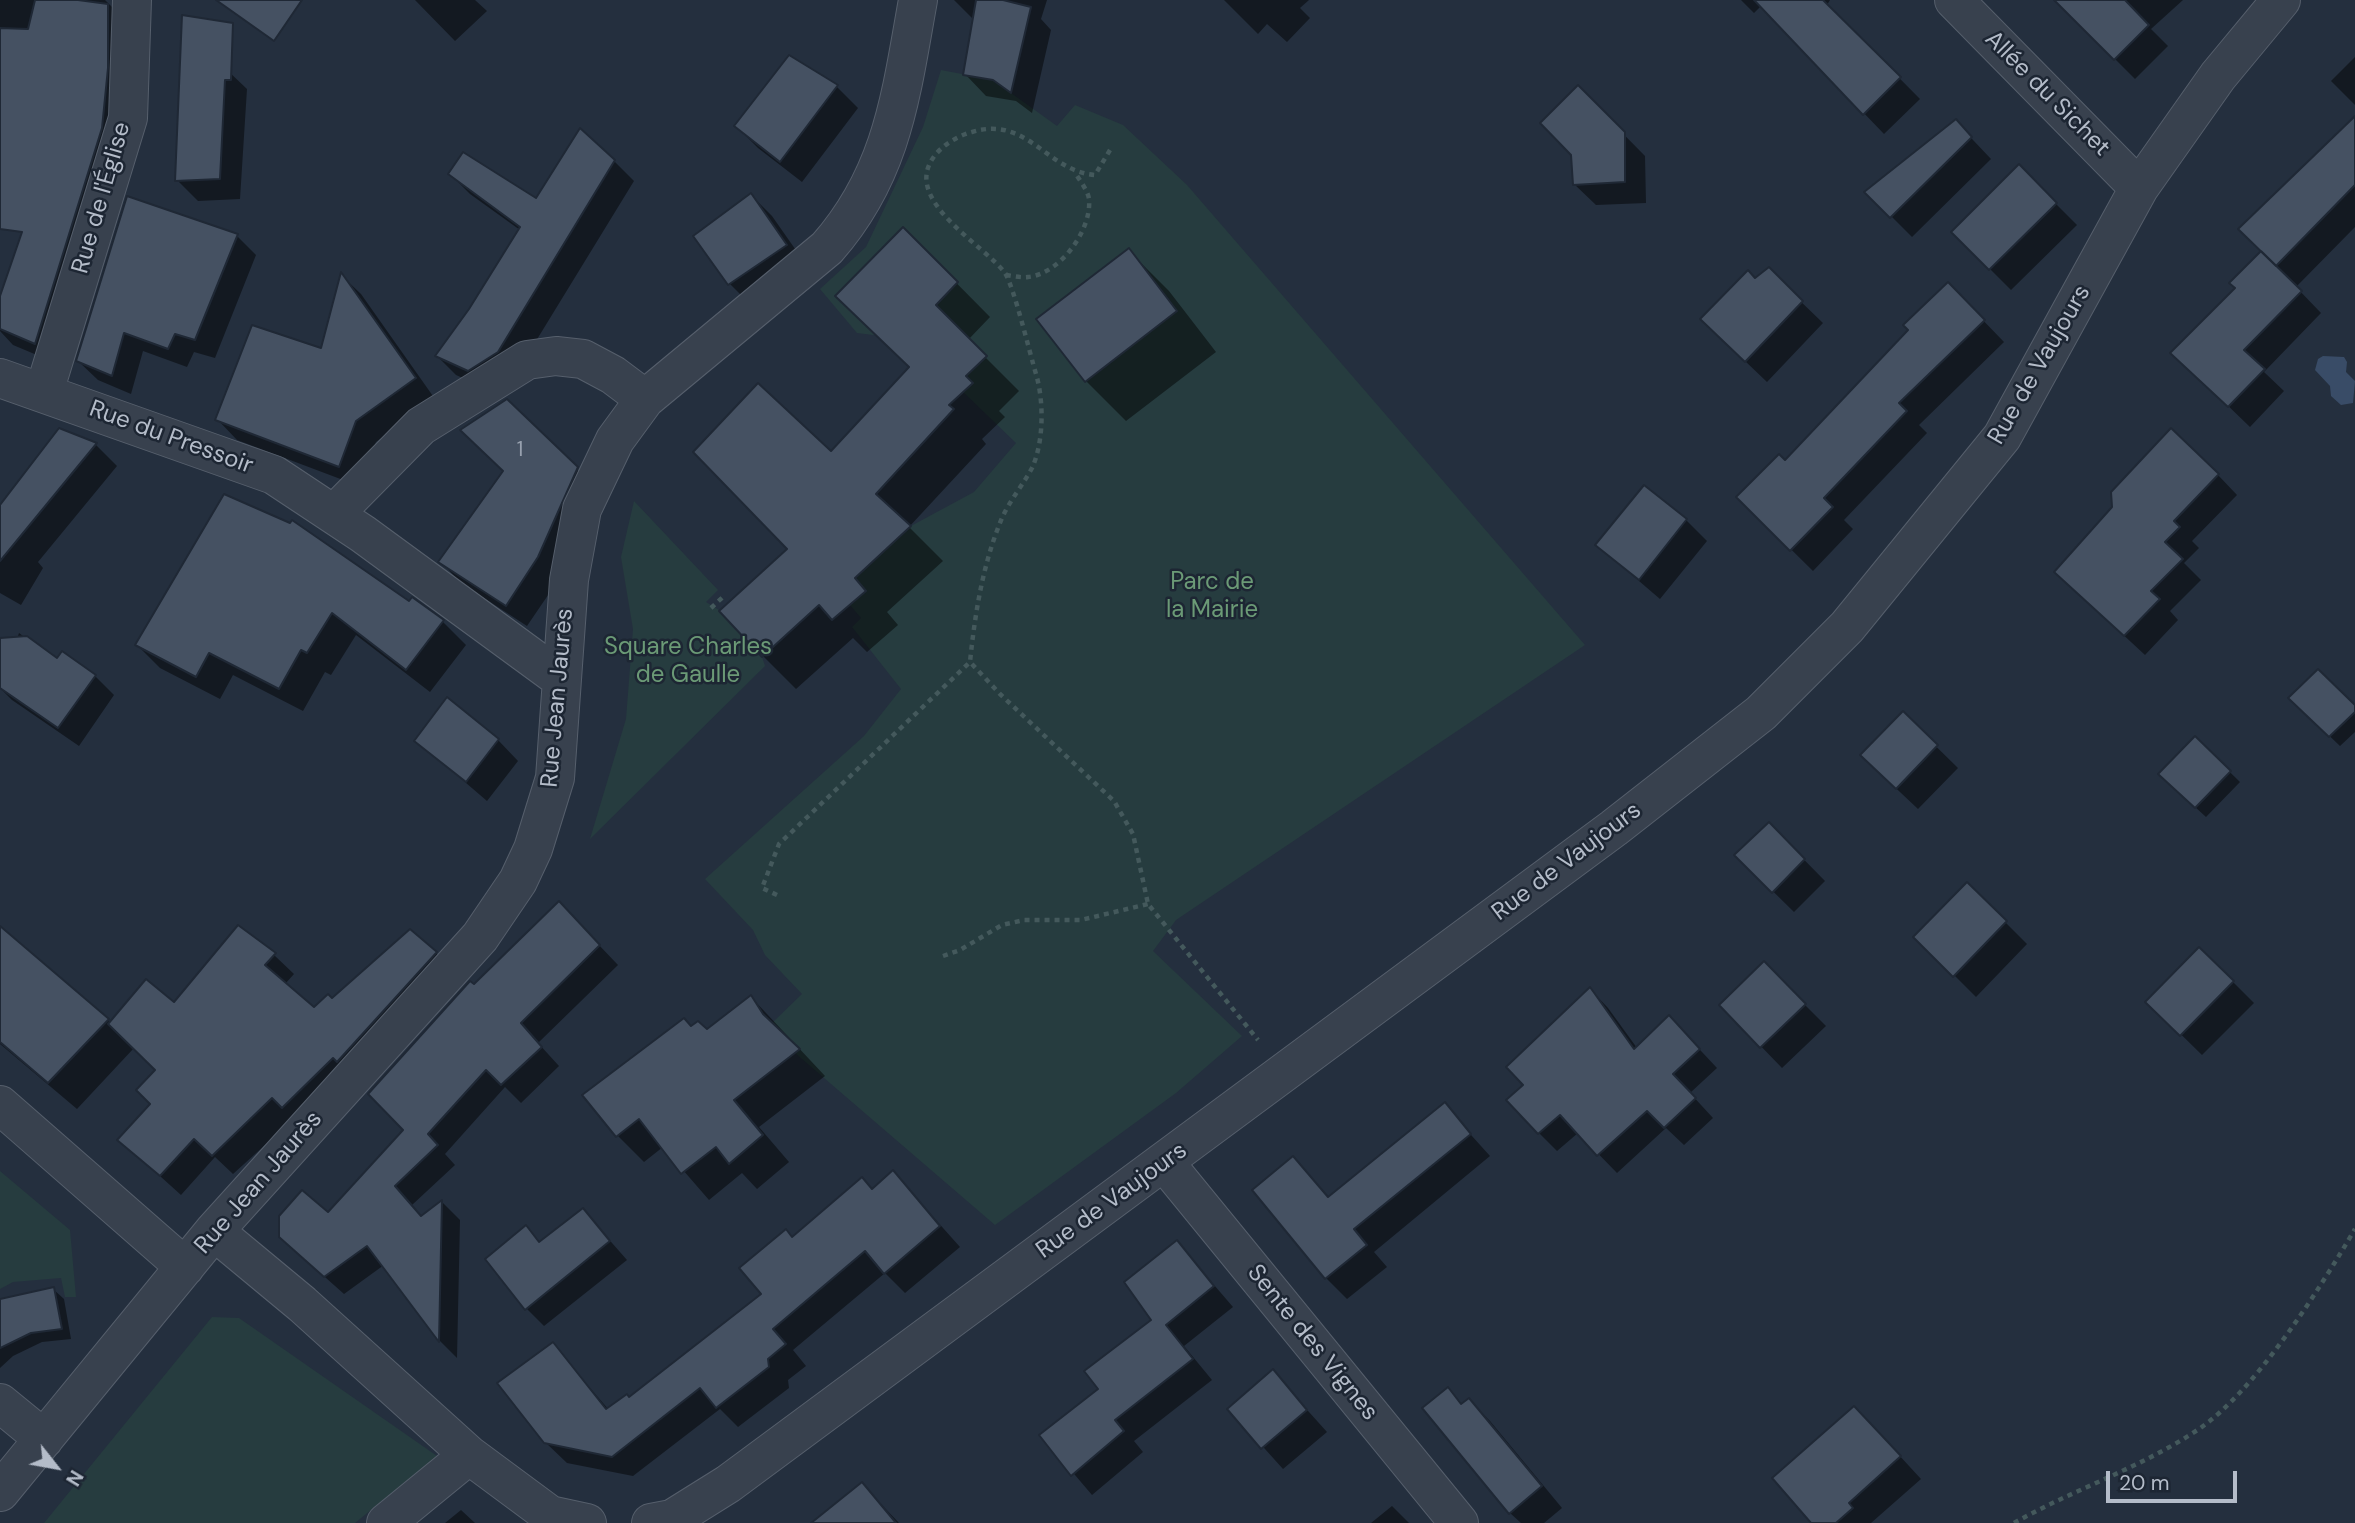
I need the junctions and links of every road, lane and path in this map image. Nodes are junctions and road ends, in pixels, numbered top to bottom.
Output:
1 (132, 0) edge
2 (918, 0) edge
3 (1954, 0) edge
4 (2281, 0) edge
5 (1110, 150) dead end
6 (1076, 173) junction
7 (2140, 188) junction
8 (1006, 275) junction
9 (0, 378) edge
10 (44, 392) junction
11 (645, 399) junction
12 (334, 514) junction
13 (723, 596) dead end
14 (711, 608) dead end
15 (970, 662) junction
16 (561, 679) junction
17 (777, 895) dead end
18 (1148, 904) junction
19 (943, 956) dead end
20 (1285, 1073) junction
21 (0, 1105) edge
22 (1165, 1163) junction
23 (2355, 1229) edge
24 (214, 1231) junction
25 (185, 1268) junction
26 (0, 1403) edge
27 (44, 1439) junction
28 (469, 1455) junction
29 (0, 1492) edge
30 (386, 1523) edge
31 (587, 1523) edge
32 (651, 1523) edge
33 (1460, 1523) edge
34 (2014, 1523) edge

1 - 10 street, Rue de l'Église
2 - 11 street, Rue Jean Jaurès
3 - 7 street, Allée du Sichet
4 - 7 street, Rue de Vaujours
5 - 6 path
6 - 8 path
6 - 8 path
7 - 20 street, Rue de Vaujours
8 - 15 path
9 - 10 street, Rue du Pressoir
10 - 12 street, Rue du Pressoir
11 - 12 street
11 - 16 street, Rue Jean Jaurès
12 - 16 street, Rue du Pressoir
13 - 14 path
15 - 17 path
15 - 18 path
16 - 24 street, Rue Jean Jaurès
18 - 19 path
18 - 20 path
20 - 22 street, Rue de Vaujours
21 - 25 street
22 - 32 street, Rue de Vaujours
22 - 33 street, Sente des Vignes
23 - 34 path
24 - 25 street, Rue Jean Jaurès
24 - 28 street
25 - 27 street, Rue Jean Jaurès
26 - 27 street
27 - 29 street, Rue Jean Jaurès
28 - 30 street
28 - 31 street

